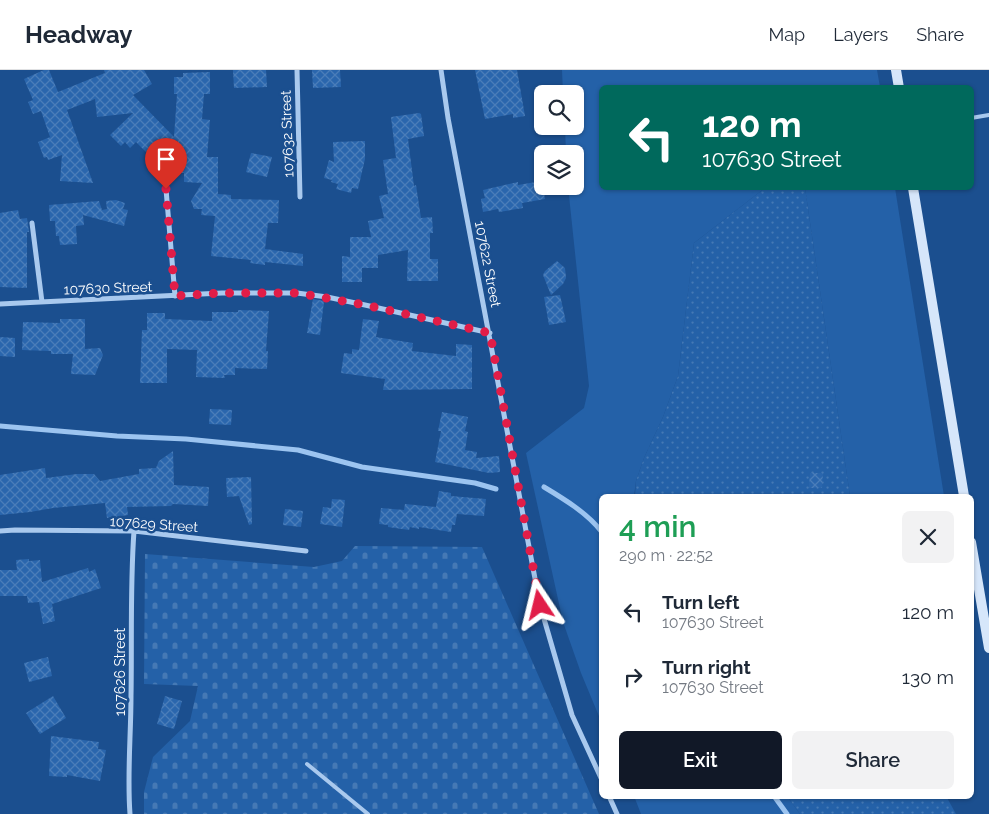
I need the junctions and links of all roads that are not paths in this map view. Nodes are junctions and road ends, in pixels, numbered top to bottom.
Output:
1 (297, 70) edge
2 (441, 70) edge
3 (896, 70) edge
4 (898, 85) edge
5 (989, 114) edge
6 (974, 117) edge
7 (166, 189) dead end
8 (913, 190) edge
9 (300, 197) dead end
10 (32, 223) dead end
11 (175, 296) junction
12 (42, 302) junction
13 (0, 304) edge
14 (490, 333) junction
15 (964, 494) edge
16 (0, 531) edge
17 (134, 531) junction
18 (306, 551) dead end
19 (975, 591) edge
20 (989, 648) edge
21 (307, 764) dead end
22 (599, 774) edge
23 (610, 799) edge
24 (130, 814) edge
25 (368, 814) edge
26 (617, 814) edge

1 - 9 street, 107632 Street
2 - 14 street, 107622 Street
3 - 4 main road
5 - 6 lane
7 - 11 street
8 - 15 main road
10 - 12 street
11 - 12 street, 107630 Street
11 - 14 street, 107630 Street
12 - 13 street, 107630 Street
14 - 22 street, 107622 Street
16 - 17 street, 107629 Street
17 - 18 street, 107629 Street
17 - 24 street, 107626 Street
19 - 20 main road
21 - 25 lane
23 - 26 street

